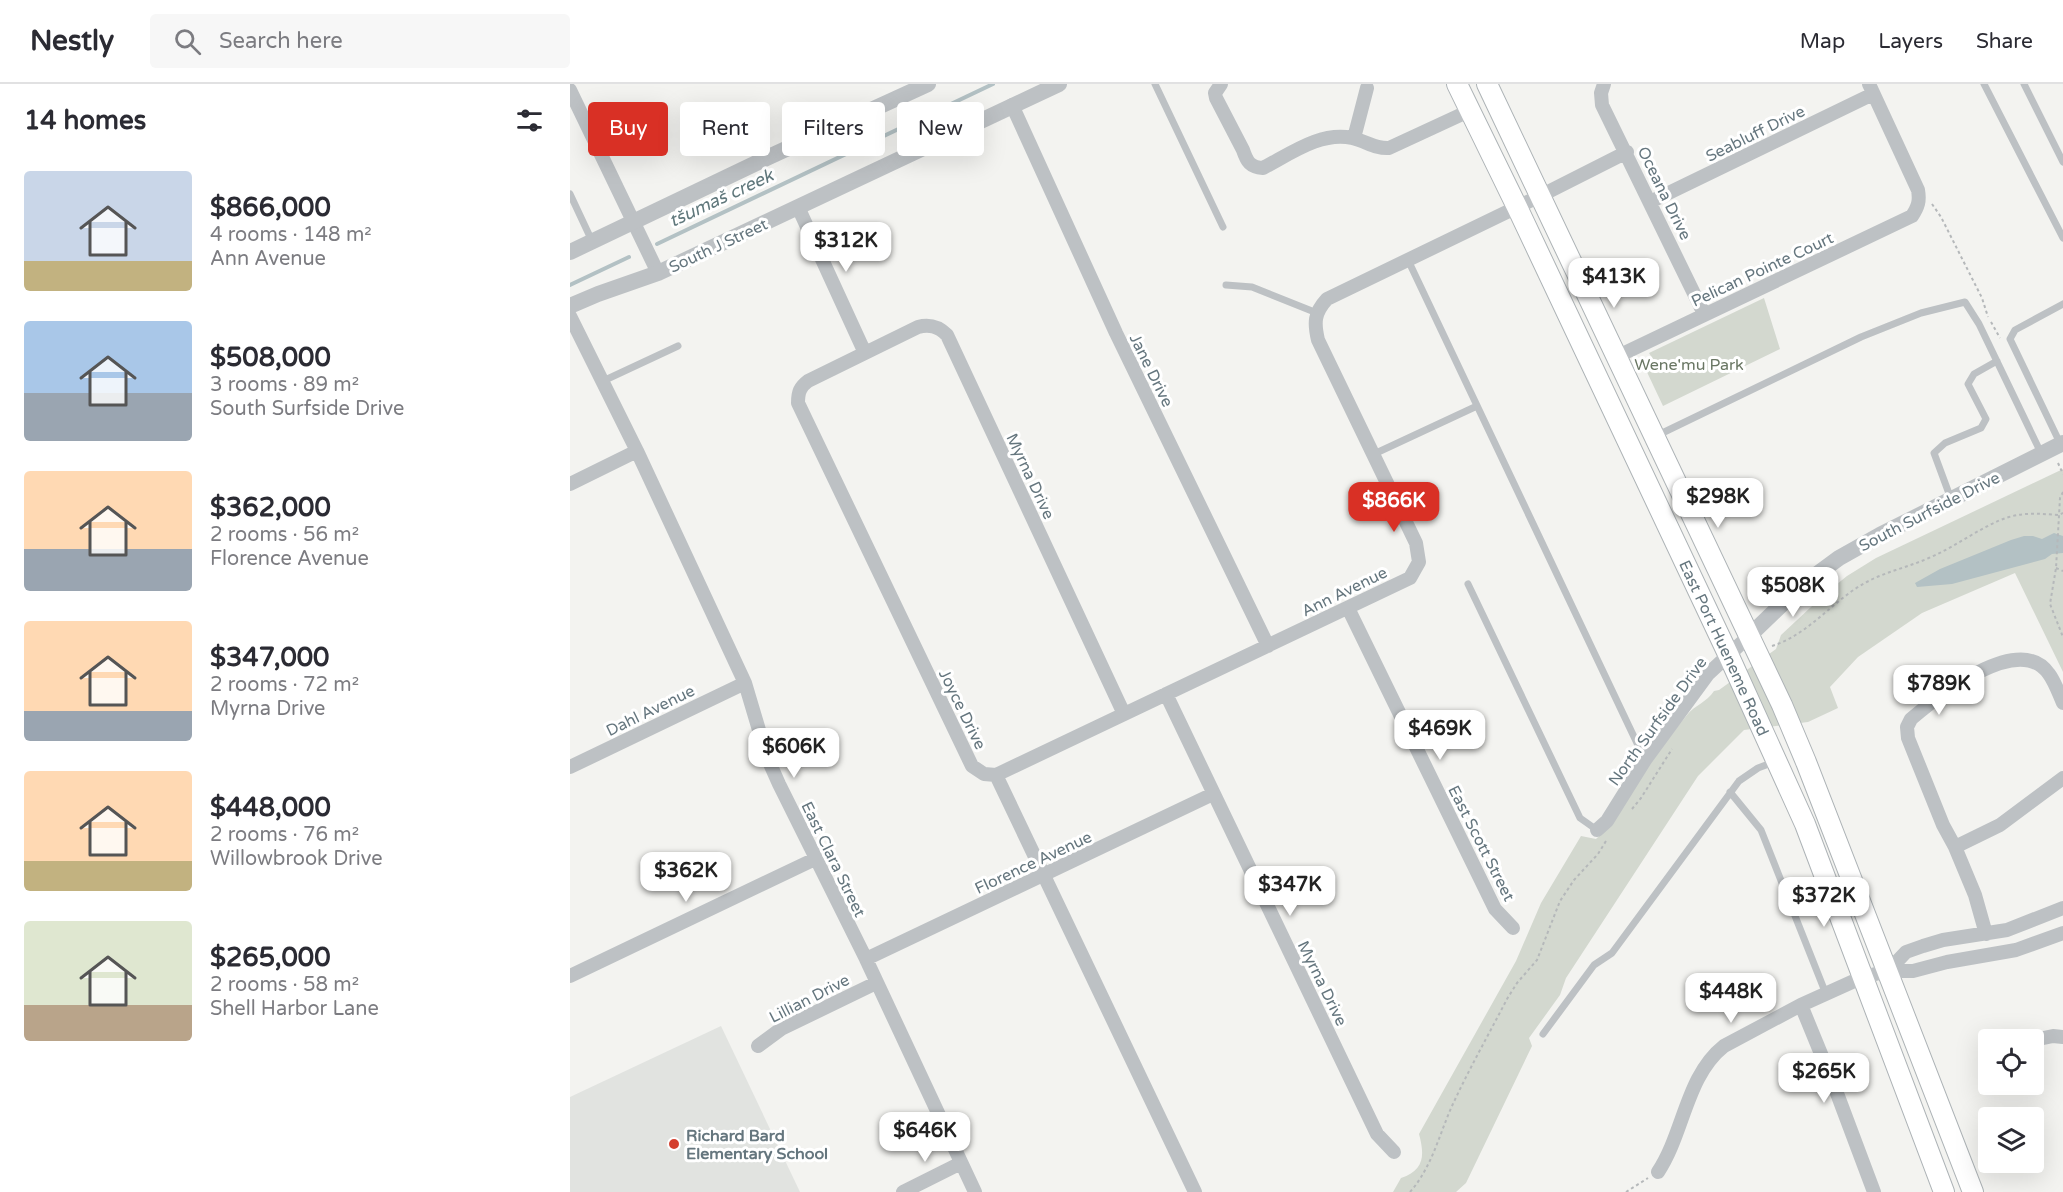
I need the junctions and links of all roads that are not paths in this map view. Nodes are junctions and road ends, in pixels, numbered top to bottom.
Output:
1 (928, 84) edge
2 (1059, 84) edge
3 (1155, 84) edge
4 (1221, 84) edge
5 (1457, 84) edge
6 (1487, 84) edge
7 (1984, 84) edge
8 (2025, 84) edge
9 (1603, 85) edge
10 (1367, 88) dead end
11 (1871, 89) edge
12 (570, 90) edge
13 (1012, 105) junction
14 (1469, 111) junction
15 (1354, 138) junction
16 (1627, 152) junction
17 (2063, 162) edge
18 (570, 194) edge
19 (1540, 196) junction
20 (1650, 202) junction
21 (798, 207) junction
22 (1517, 207) junction
23 (633, 221) junction
24 (1223, 227) dead end
25 (2063, 238) edge
26 (592, 241) junction
27 (570, 252) edge
28 (1408, 260) junction
29 (658, 273) junction
30 (1226, 285) dead end
31 (2063, 304) edge
32 (570, 306) edge
33 (1317, 312) junction
34 (1704, 314) junction
35 (570, 316) edge
36 (678, 346) dead end
37 (865, 353) junction
38 (1616, 357) junction
39 (1997, 361) junction
40 (601, 377) junction
41 (1477, 406) junction
42 (1654, 437) junction
43 (2062, 444) edge
44 (637, 452) junction
45 (2042, 453) junction
46 (1374, 454) junction
47 (570, 484) edge
48 (1951, 499) junction
49 (1468, 584) dead end
50 (1348, 608) junction
51 (1748, 637) junction
52 (1268, 646) junction
53 (1728, 654) junction
54 (745, 683) junction
55 (1166, 694) junction
56 (2063, 703) edge
57 (1124, 714) junction
58 (1645, 760) junction
59 (1776, 761) junction
60 (570, 767) edge
61 (996, 775) junction
62 (2063, 778) edge
63 (1730, 792) junction
64 (1213, 794) junction
65 (1604, 832) joint
66 (1955, 847) junction
67 (815, 859) junction
68 (1044, 875) junction
69 (2063, 908) edge
70 (1512, 928) dead end
71 (2063, 933) edge
72 (1986, 934) junction
73 (866, 959) junction
74 (1888, 971) junction
75 (570, 976) edge
76 (1863, 977) junction
77 (876, 983) junction
78 (1826, 994) junction
79 (1801, 1005) junction
80 (1543, 1034) dead end
81 (2063, 1037) edge
82 (2044, 1038) edge
83 (758, 1046) dead end
84 (1394, 1152) dead end
85 (961, 1163) junction
86 (1658, 1172) road end
87 (903, 1192) edge
88 (975, 1192) edge
89 (1196, 1192) edge
90 (1874, 1192) edge
91 (1944, 1192) edge
92 (1973, 1192) edge

1 - 23 street
2 - 13 street, South J Street
3 - 24 lane
4 - 15 street
5 - 14 main road, East Port Hueneme Road
6 - 19 main road, East Port Hueneme Road
7 - 25 lane
8 - 17 lane
9 - 16 street, Oceana Drive
10 - 15 street
11 - 20 street, Seabluff Drive
11 - 34 street, Pelican Pointe Court
12 - 23 street
13 - 21 street, South J Street
13 - 52 street, Jane Drive
14 - 15 street
14 - 22 main road, East Port Hueneme Road
16 - 19 street
16 - 20 street, Oceana Drive
18 - 26 lane
19 - 22 street
19 - 38 main road, East Port Hueneme Road
20 - 34 street, Oceana Drive
21 - 29 street, South J Street
21 - 37 street
22 - 28 street
22 - 53 main road, East Port Hueneme Road
23 - 26 street
23 - 29 street
26 - 27 street
28 - 33 street
28 - 41 lane
29 - 32 street, South J Street
30 - 33 lane
31 - 43 lane
33 - 46 street, Ann Avenue
34 - 38 street, Pelican Pointe Court
35 - 40 street, East Clara Street
36 - 40 lane
37 - 57 street, Myrna Drive
37 - 61 street, Joyce Drive
38 - 42 main road, East Port Hueneme Road
39 - 42 lane
39 - 45 lane
39 - 48 lane
40 - 44 street, East Clara Street
41 - 46 lane
41 - 58 lane
42 - 51 main road, East Port Hueneme Road
43 - 45 street, South Surfside Drive
44 - 47 street
44 - 54 street, East Clara Street
45 - 48 street, South Surfside Drive
46 - 50 street, Ann Avenue
48 - 51 street, South Surfside Drive
49 - 65 lane
50 - 52 street, Ann Avenue
50 - 70 street, East Scott Street
51 - 53 street, North Surfside Drive
51 - 74 main road, East Port Hueneme Road
52 - 55 street, Ann Avenue
53 - 58 street, North Surfside Drive
53 - 59 main road, East Port Hueneme Road
54 - 60 street, Dahl Avenue
54 - 67 street, East Clara Street
55 - 57 street, Ann Avenue
55 - 64 street, Myrna Drive
56 - 66 street
57 - 61 street, Ann Avenue
58 - 65 street, North Surfside Drive
59 - 63 lane
59 - 76 main road, East Port Hueneme Road
61 - 68 street
62 - 66 street
63 - 78 lane
63 - 80 lane
64 - 68 street, Florence Avenue
64 - 84 street, Myrna Drive
66 - 72 street
67 - 73 street, East Clara Street
67 - 75 street
68 - 73 street, Florence Avenue
68 - 89 street
69 - 72 street
71 - 74 street
72 - 74 street
73 - 77 street, East Clara Street
74 - 76 street
74 - 92 main road, East Port Hueneme Road
76 - 78 street
76 - 91 main road, East Port Hueneme Road
77 - 83 street, Lillian Drive
77 - 85 street, East Clara Street
78 - 79 street
79 - 86 street
79 - 90 street
81 - 82 street
85 - 87 street
85 - 88 street, East Clara Street

